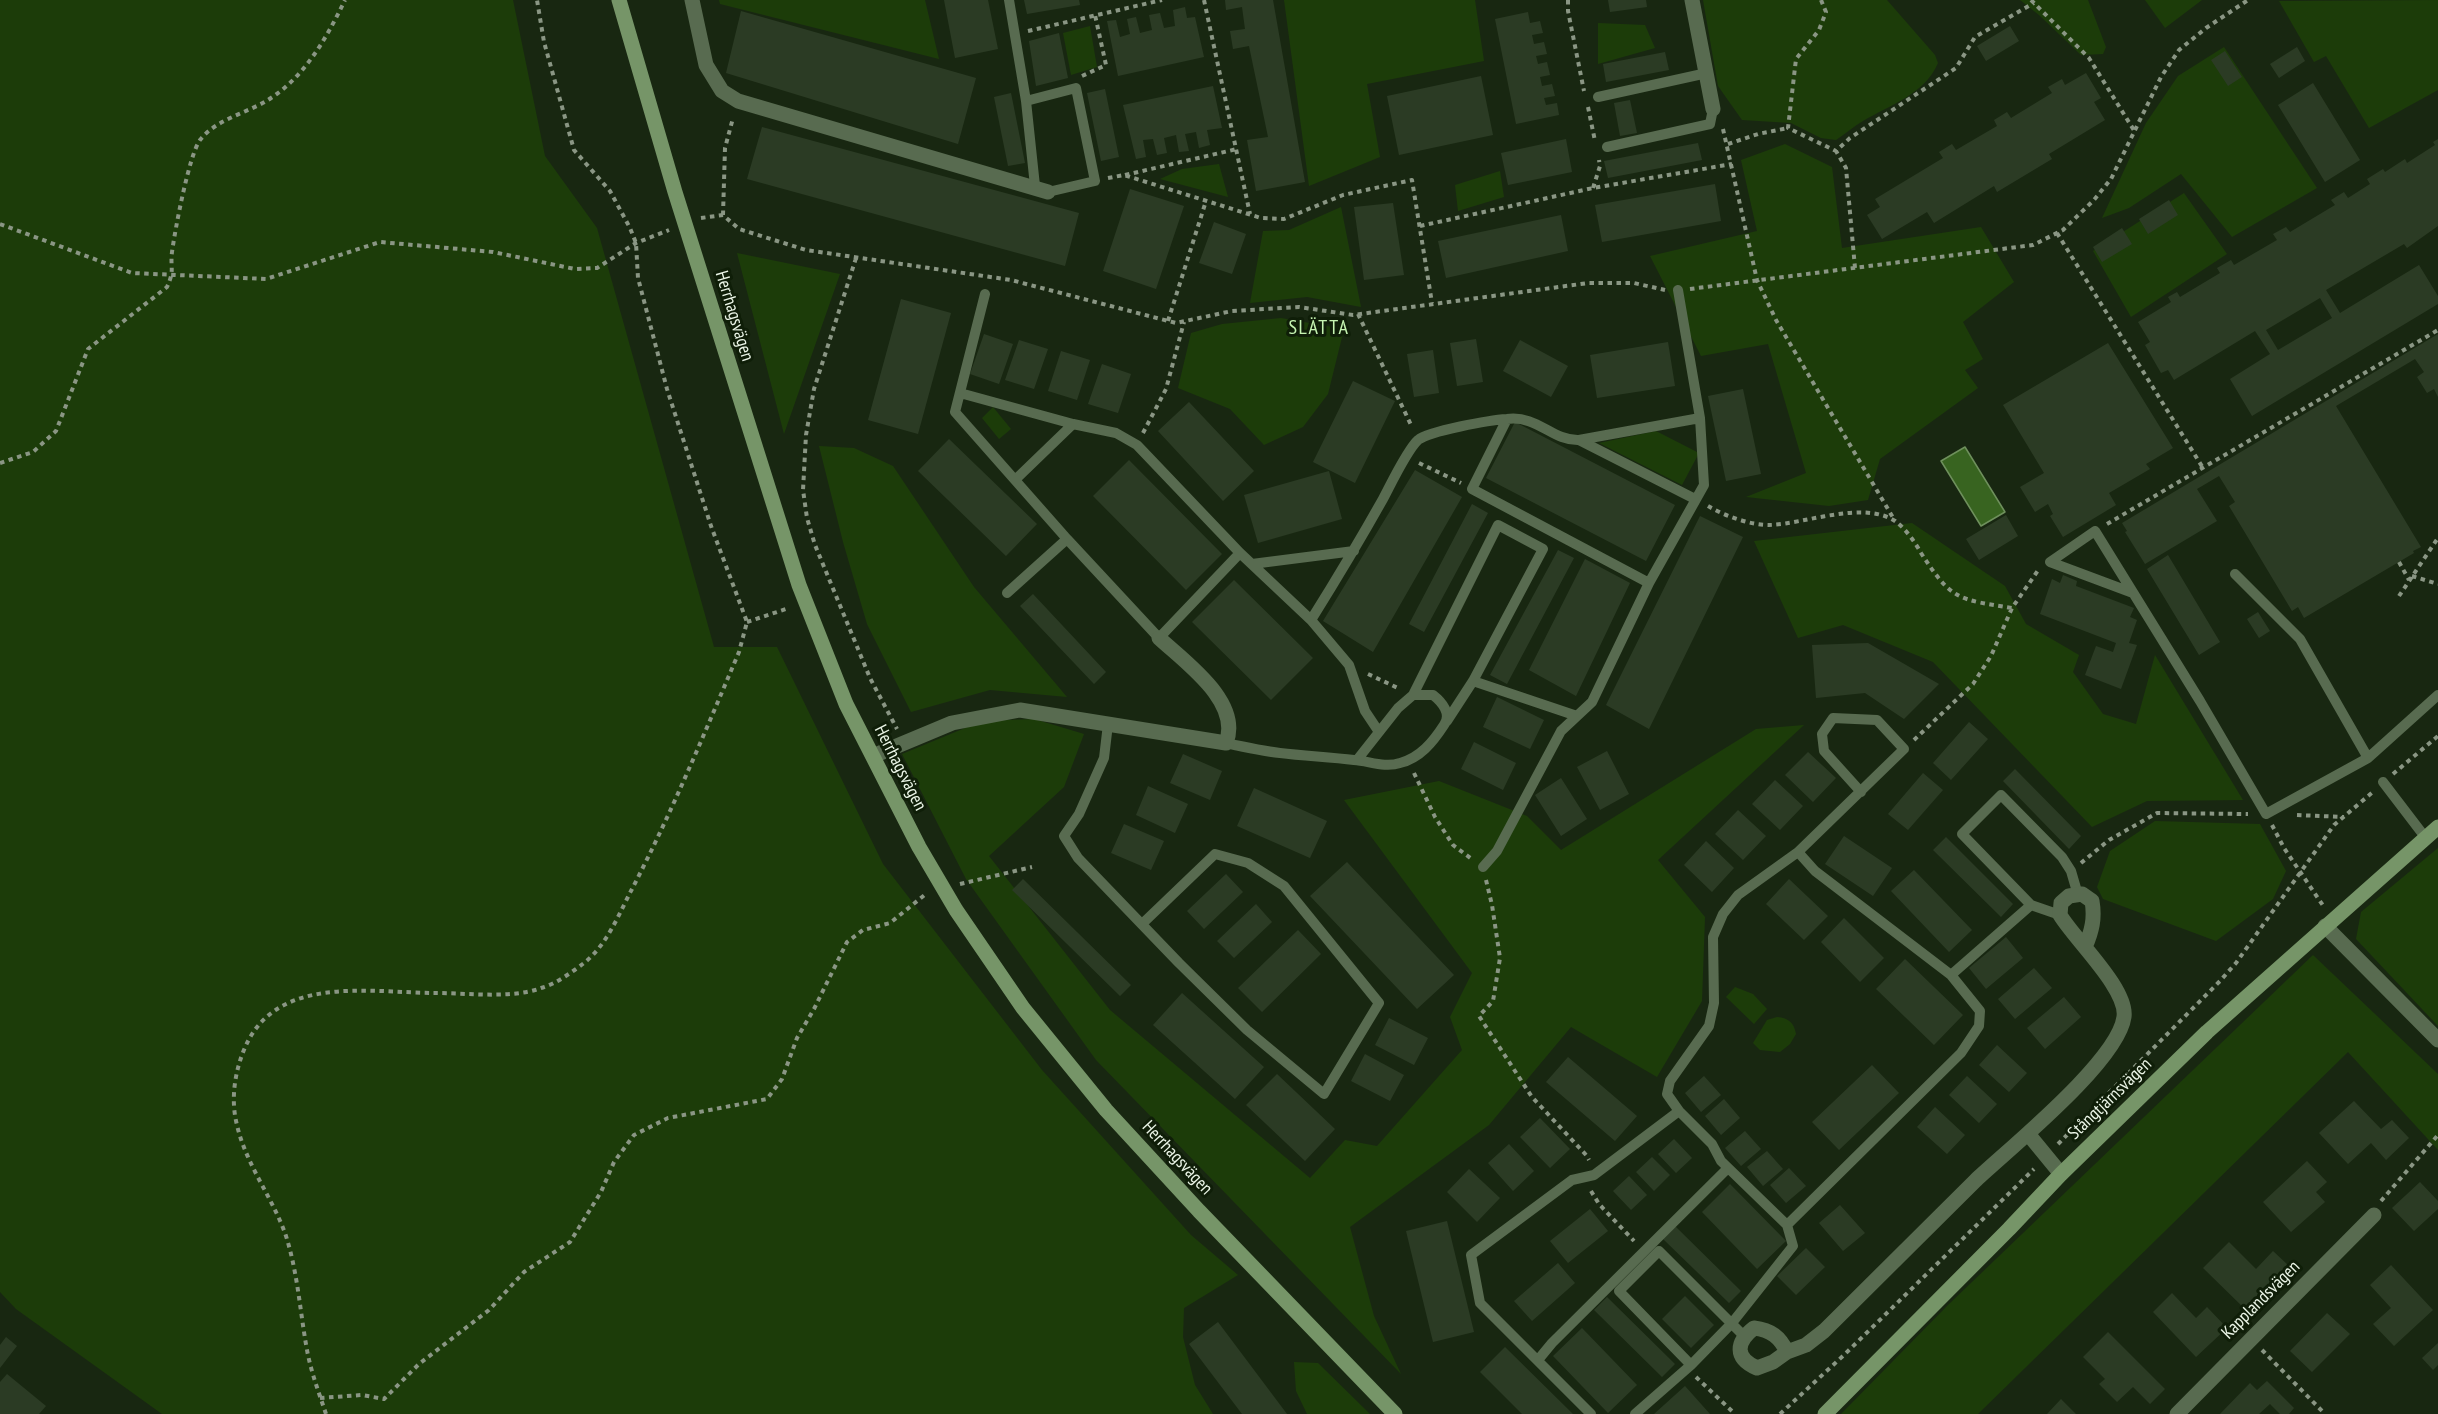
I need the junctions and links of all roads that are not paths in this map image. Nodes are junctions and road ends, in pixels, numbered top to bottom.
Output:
1 (619, 0) edge
2 (692, 0) edge
3 (1009, 0) edge
4 (1692, 0) edge
5 (1707, 73) junction
6 (1598, 97) dead end
7 (1026, 101) junction
8 (1713, 109) joint
9 (1607, 147) dead end
10 (1042, 189) junction
11 (1678, 290) road end
12 (985, 294) dead end
13 (960, 393) junction
14 (1507, 418) junction
15 (1700, 418) junction
16 (1073, 424) junction
17 (1579, 440) junction
18 (1016, 479) junction
19 (1695, 499) junction
20 (1067, 539) junction
21 (1354, 551) junction
22 (1240, 553) junction
23 (1252, 564) junction
24 (2235, 574) dead end
25 (1649, 583) junction
26 (1007, 593) dead end
27 (2133, 593) junction
28 (1311, 620) junction
29 (1159, 638) junction
30 (1473, 681) junction
31 (1413, 695) junction
32 (2438, 695) edge
33 (1577, 716) junction
34 (1447, 721) junction
35 (1108, 724) junction
36 (1379, 732) junction
37 (1226, 743) junction
38 (873, 756) junction
39 (2368, 758) junction
40 (1358, 760) junction
41 (2383, 783) road end
42 (1861, 792) junction
43 (2438, 826) edge
44 (2425, 837) junction
45 (1798, 852) junction
46 (1483, 867) road end
47 (2078, 895) junction
48 (2031, 904) junction
49 (2060, 915) junction
50 (1142, 924) junction
51 (2325, 926) junction
52 (2085, 947) junction
53 (1951, 975) junction
54 (2438, 1040) edge
55 (1679, 1111) junction
56 (2028, 1135) junction
57 (1728, 1168) junction
58 (2061, 1173) junction
59 (2374, 1215) road end
60 (1787, 1225) junction
61 (1732, 1323) junction
62 (1744, 1336) junction
63 (1787, 1352) junction
64 (1538, 1360) junction
65 (1691, 1365) junction
66 (1395, 1414) edge
67 (1591, 1414) edge
68 (1635, 1414) edge
69 (1825, 1414) edge
70 (2177, 1414) edge

1 - 38 street, Herrhagsvägen
2 - 10 street
3 - 7 lane
4 - 5 street
5 - 6 lane
5 - 8 street
7 - 10 lane
7 - 10 lane
8 - 9 lane
11 - 15 lane
12 - 13 lane
13 - 16 lane
13 - 18 lane
14 - 17 lane
14 - 21 lane
14 - 25 lane
15 - 17 lane
15 - 19 lane
16 - 18 lane
16 - 22 lane
17 - 19 lane
18 - 20 lane
19 - 25 lane
20 - 26 lane
20 - 29 lane
21 - 23 lane
21 - 28 lane
22 - 23 lane
22 - 29 lane
23 - 28 lane
24 - 39 lane
25 - 33 lane
27 - 27 lane
27 - 39 lane
28 - 36 lane
29 - 37 street
30 - 31 lane
30 - 33 lane
30 - 34 lane
31 - 34 lane
31 - 36 lane
32 - 39 lane
33 - 46 lane
34 - 40 lane
35 - 37 street
35 - 38 street
35 - 50 lane
36 - 40 lane
37 - 40 lane
38 - 66 street, Herrhagsvägen
41 - 44 lane
42 - 42 lane
42 - 45 lane
43 - 44 street, Stångtjärnsvägen
44 - 51 street, Stångtjärnsvägen
45 - 53 lane
45 - 55 lane
47 - 48 lane
47 - 49 street
47 - 52 street
48 - 49 lane
48 - 53 lane
49 - 52 street, Stångtjärnsvägen
50 - 50 lane
51 - 54 street
51 - 58 street, Stångtjärnsvägen
52 - 56 street, Stångtjärnsvägen
53 - 60 lane
55 - 57 lane
55 - 64 lane
56 - 58 street
56 - 63 street, Stångtjärnsvägen
57 - 60 lane
57 - 64 lane
58 - 69 street, Stångtjärnsvägen
59 - 70 street, Kapplandsvägen
60 - 61 lane
61 - 62 lane
61 - 65 lane
61 - 65 lane
62 - 63 street
62 - 63 street
64 - 67 lane
65 - 68 lane

